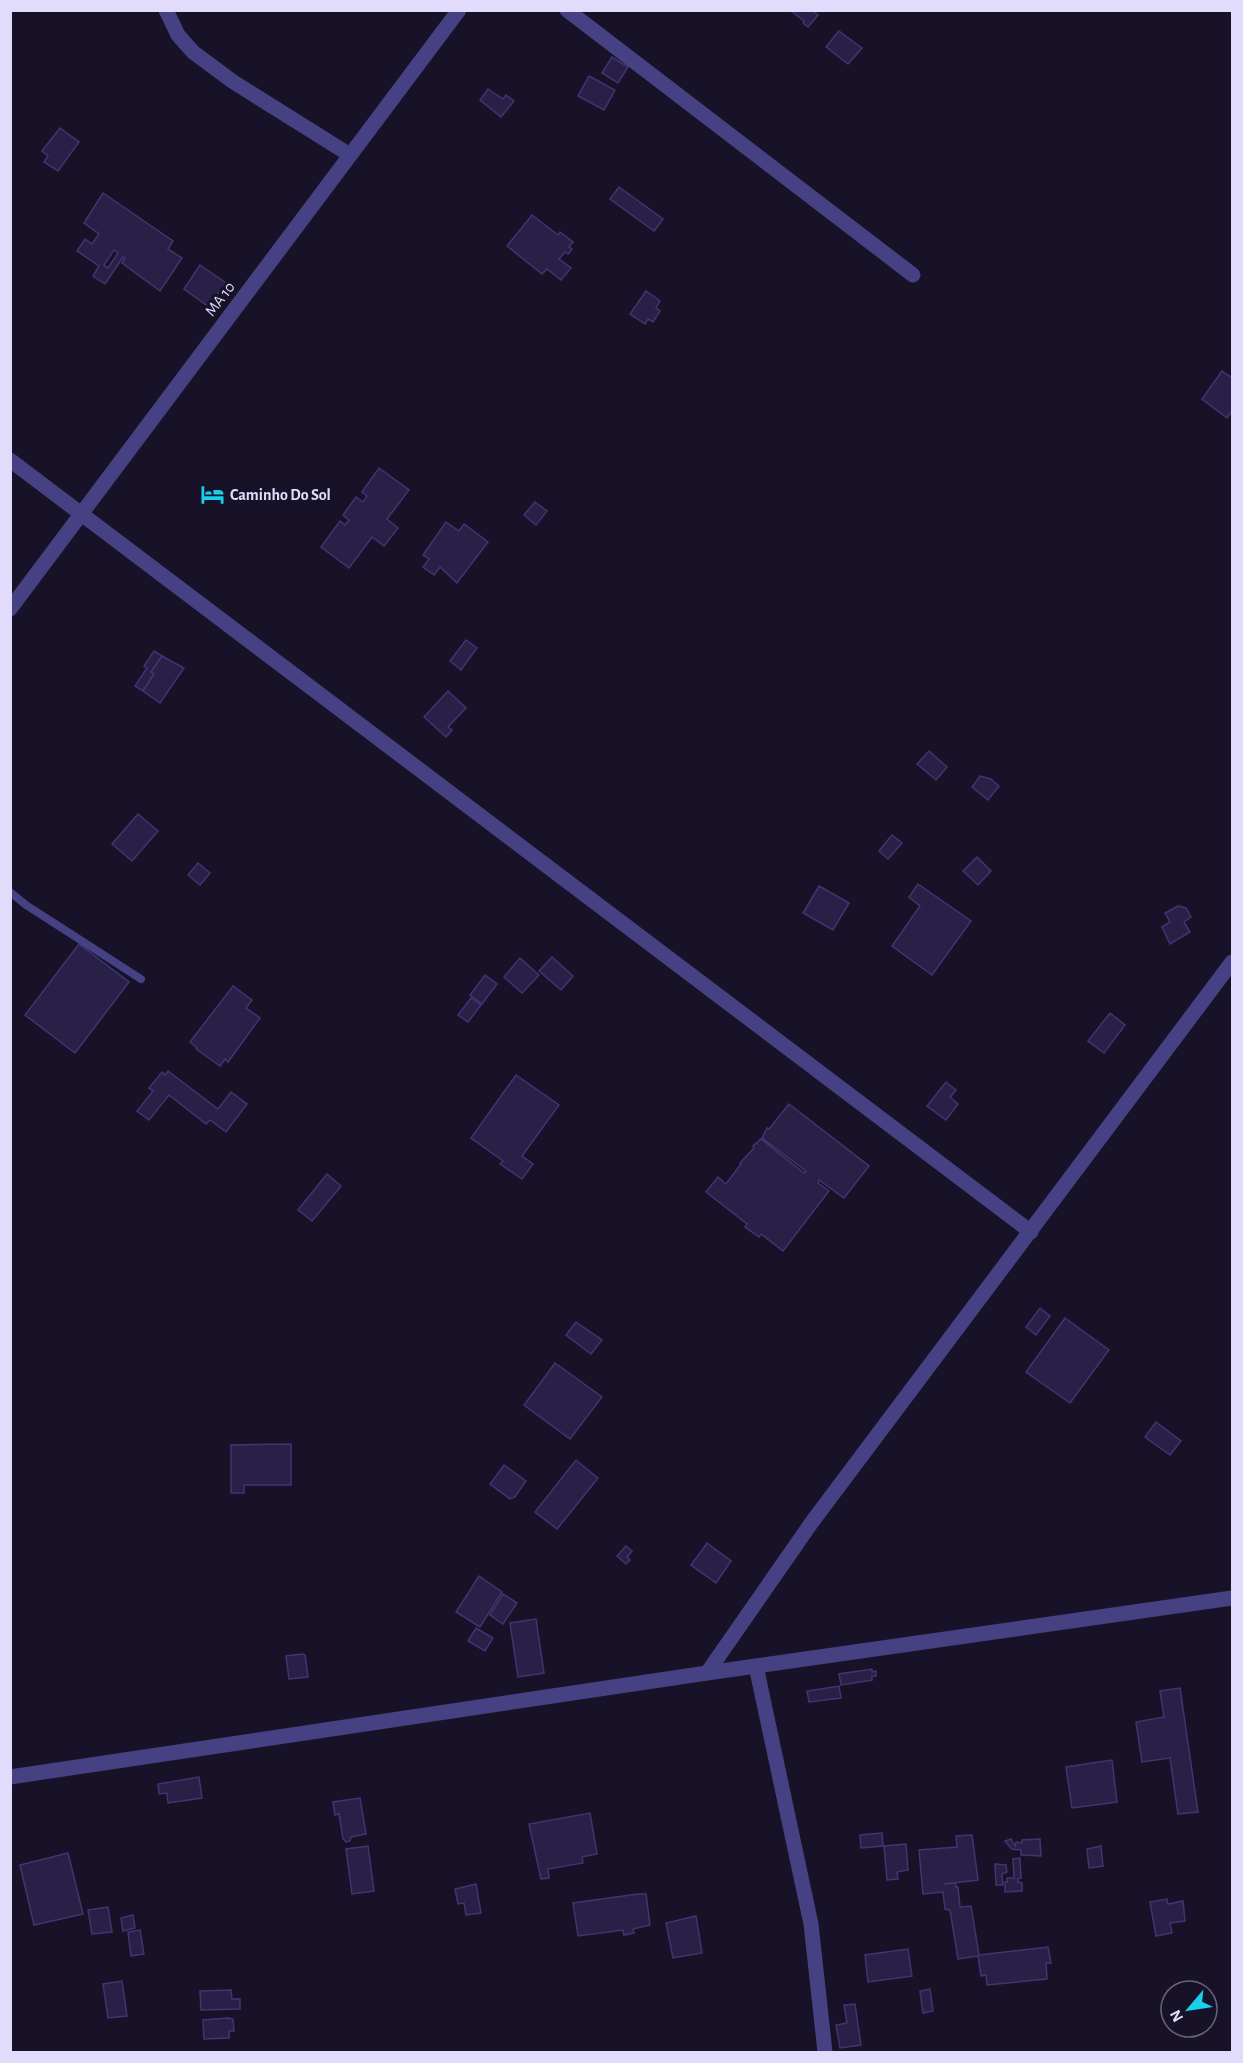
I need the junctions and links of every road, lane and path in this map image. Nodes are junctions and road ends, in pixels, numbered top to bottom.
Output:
1 (166, 10) edge
2 (459, 10) edge
3 (567, 10) edge
4 (350, 155) junction
5 (914, 275) dead end
6 (10, 460) edge
7 (82, 513) junction
8 (10, 609) edge
9 (10, 892) edge
10 (1233, 962) edge
11 (141, 980) dead end
12 (1031, 1232) junction
13 (1233, 1598) edge
14 (756, 1666) junction
15 (707, 1673) junction
16 (10, 1777) edge
17 (825, 2052) edge

1 - 4 street
2 - 4 street, MA 10
3 - 5 street
4 - 7 street, MA 10
6 - 7 street
7 - 8 street, MA 10
7 - 12 street
9 - 11 lane
10 - 12 street
12 - 15 street
13 - 14 street
14 - 15 street
14 - 17 street
15 - 16 street

